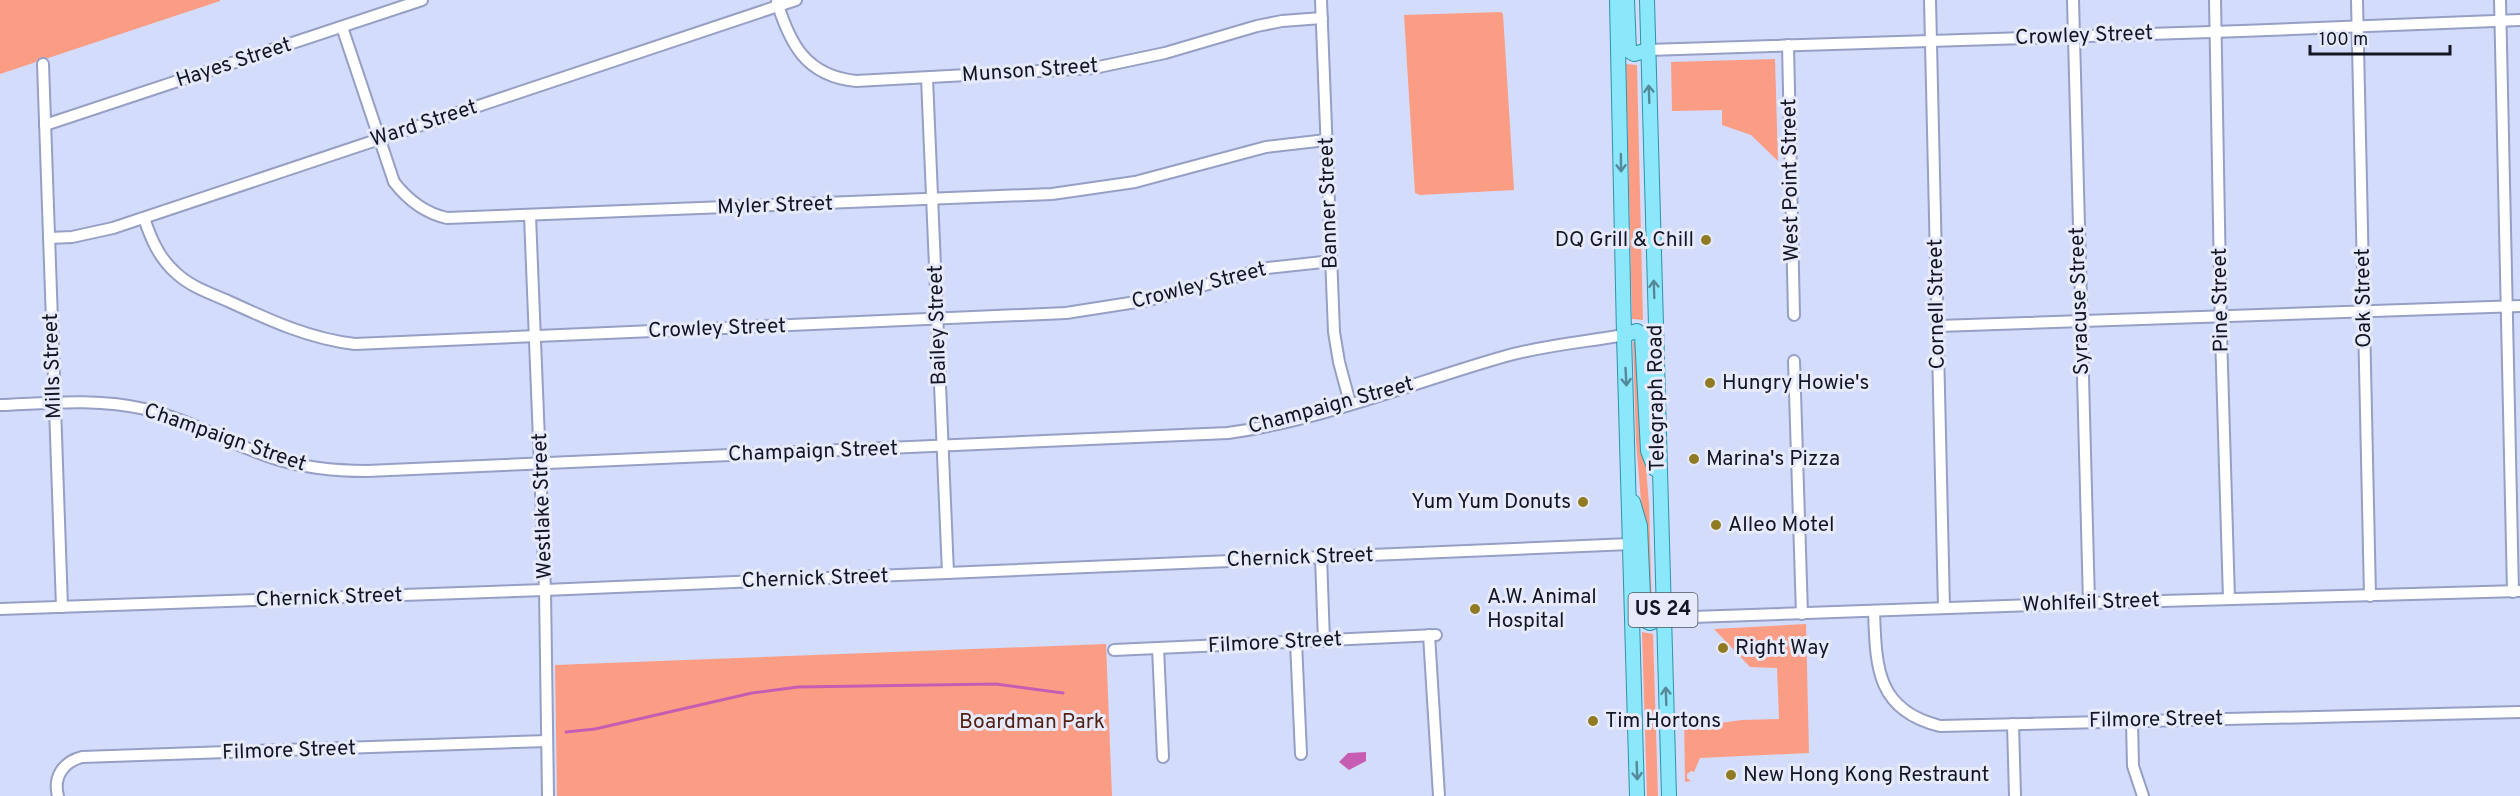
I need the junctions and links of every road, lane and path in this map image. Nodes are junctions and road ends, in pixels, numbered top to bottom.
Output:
1 (422, 0) edge
2 (796, 0) edge
3 (1321, 0) edge
4 (1617, 0) edge
5 (1627, 0) edge
6 (1647, 0) edge
7 (1930, 0) edge
8 (2073, 0) edge
9 (2215, 0) edge
10 (2357, 0) edge
11 (2500, 0) edge
12 (777, 3) edge
13 (1322, 18) junction
14 (2500, 20) junction
15 (2520, 20) edge
16 (2358, 26) junction
17 (342, 27) junction
18 (2216, 32) junction
19 (2073, 36) junction
20 (1931, 41) junction
21 (1788, 45) junction
22 (1648, 50) junction
23 (43, 64) dead end
24 (927, 78) junction
25 (45, 125) junction
26 (379, 139) junction
27 (1326, 140) junction
28 (932, 199) junction
29 (530, 216) junction
30 (144, 218) junction
31 (49, 238) junction
32 (1332, 261) junction
33 (2520, 306) edge
34 (2507, 307) junction
35 (2364, 312) junction
36 (1794, 315) dead end
37 (2221, 317) junction
38 (937, 320) junction
39 (2080, 322) junction
40 (1938, 326) junction
41 (1624, 335) junction
42 (536, 337) junction
43 (1794, 361) dead end
44 (55, 402) junction
45 (1350, 403) junction
46 (0, 405) edge
47 (943, 446) junction
48 (540, 464) junction
49 (1659, 479) junction
50 (1629, 489) junction
51 (1630, 544) junction
52 (1322, 557) junction
53 (948, 573) junction
54 (545, 590) junction
55 (2517, 592) edge
56 (2370, 596) junction
57 (2229, 599) junction
58 (2089, 603) junction
59 (62, 607) junction
60 (1944, 608) junction
61 (0, 609) edge
62 (1874, 611) junction
63 (1802, 614) junction
64 (1663, 618) junction
65 (1324, 641) junction
66 (1296, 642) junction
67 (1158, 648) junction
68 (1114, 650) dead end
69 (2520, 712) edge
70 (2132, 721) junction
71 (2013, 724) junction
72 (548, 741) junction
73 (1301, 754) dead end
74 (1163, 757) dead end
75 (58, 796) edge
76 (548, 796) edge
77 (1438, 796) edge
78 (1637, 796) edge
79 (1669, 796) edge
80 (2014, 796) edge
81 (2143, 796) edge

1 - 17 street, Hayes Street
2 - 12 street, Ward Street
3 - 13 street, Banner Street
4 -> 41 main road, Telegraph Road / US 24
5 - 22 main road
6 - 22 main road, Telegraph Road / US 24
7 - 20 street, Cornell Street
8 - 19 street, Syracuse Street
9 - 18 street, Pine Street
10 - 16 street, Oak Street
11 - 14 street
12 - 24 street, Munson Street
12 - 26 street, Ward Street
13 - 24 street, Munson Street
13 - 27 street, Banner Street
14 - 15 street, Crowley Street
14 - 16 street, Crowley Street
14 - 34 street
16 - 18 street, Crowley Street
16 - 35 street, Oak Street
17 - 25 street, Hayes Street
17 - 26 street, Myler Street
18 - 19 street, Crowley Street
18 - 37 street, Pine Street
19 - 20 street, Crowley Street
19 - 39 street, Syracuse Street
20 - 21 street, Crowley Street
20 - 40 street, Cornell Street
21 - 22 street, Crowley Street
21 - 36 street, West Point Street
49 -> 22 main road, Telegraph Road / US 24
23 - 25 street, Mills Street
24 - 28 street, Bailey Street
25 - 31 street, Mills Street
26 - 29 street, Myler Street
26 - 30 street, Ward Street
27 - 28 street, Myler Street
27 - 32 street, Banner Street
28 - 29 street, Myler Street
28 - 38 street, Bailey Street
29 - 42 street, Westlake Street
30 - 31 street, Ward Street
30 - 42 street, Crowley Street
31 - 44 street, Mills Street
32 - 38 street, Crowley Street
32 - 45 street, Banner Street
33 - 34 street
34 - 35 street
34 - 55 street
35 - 37 street
35 - 56 street, Oak Street
37 - 39 street
37 - 57 street, Pine Street
38 - 42 street, Crowley Street
38 - 47 street, Bailey Street
39 - 40 street
39 - 58 street, Syracuse Street
40 - 60 street, Cornell Street
41 - 45 street, Champaign Street
41 - 49 main road
41 -> 50 main road, Telegraph Road / US 24
42 - 48 street, Westlake Street
43 - 63 street
44 - 46 street, Champaign Street
44 - 48 street, Champaign Street
44 - 59 street, Mills Street
45 - 47 street, Champaign Street
47 - 48 street, Champaign Street
47 - 53 street, Bailey Street
48 - 54 street, Westlake Street
49 - 64 main road, Telegraph Road / US 24
50 - 51 main road, Telegraph Road / US 24
50 - 64 main road
51 - 52 street, Chernick Street
51 -> 78 main road, Telegraph Road / US 24
52 - 53 street, Chernick Street
52 - 65 street
53 - 54 street, Chernick Street
54 - 59 street, Chernick Street
54 - 72 street, Westlake Street
55 - 56 street, Wohlfeil Street
56 - 57 street, Wohlfeil Street
57 - 58 street, Wohlfeil Street
58 - 60 street, Wohlfeil Street
59 - 61 street, Chernick Street
60 - 62 street, Wohlfeil Street
62 - 63 street, Wohlfeil Street
62 - 71 street, Filmore Street
63 - 64 street, Wohlfeil Street
79 -> 64 main road, Telegraph Road / US 24
65 - 66 street, Filmore Street
65 - 77 street, Filmore Street
66 - 67 street, Filmore Street
66 - 73 street
67 - 68 street, Filmore Street
67 - 74 street
69 - 70 street, Filmore Street
70 - 71 street, Filmore Street
70 - 81 street
71 - 80 street
72 - 75 street, Filmore Street
72 - 76 street, Westlake Street

